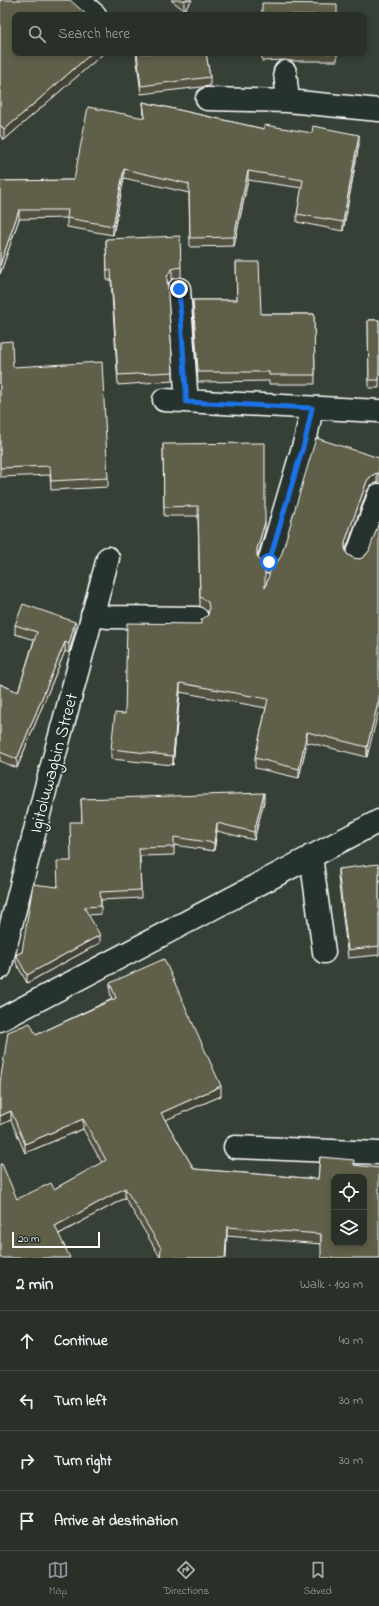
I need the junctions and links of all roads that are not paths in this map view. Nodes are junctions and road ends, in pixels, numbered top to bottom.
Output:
1 (78, 0) edge
2 (92, 12) edge
3 (285, 72) dead end
4 (207, 99) dead end
5 (288, 101) junction
6 (379, 110) edge
7 (179, 289) dead end
8 (312, 408) junction
9 (379, 411) edge
10 (379, 495) edge
11 (357, 556) dead end
12 (108, 558) dead end
13 (269, 562) dead end
14 (92, 615) junction
15 (197, 618) dead end
16 (379, 820) edge
17 (311, 856) junction
18 (324, 952) dead end
19 (0, 968) edge
20 (0, 1020) edge
21 (235, 1147) dead end
22 (379, 1153) edge

1 - 2 street
3 - 5 street
4 - 5 street
5 - 6 street
7 - 8 street
8 - 9 street
8 - 13 street
10 - 11 street
12 - 14 street, Igitoluwagbin Street
14 - 15 street
14 - 19 street, Igitoluwagbin Street
16 - 17 street
17 - 18 street
17 - 20 street
21 - 22 street

